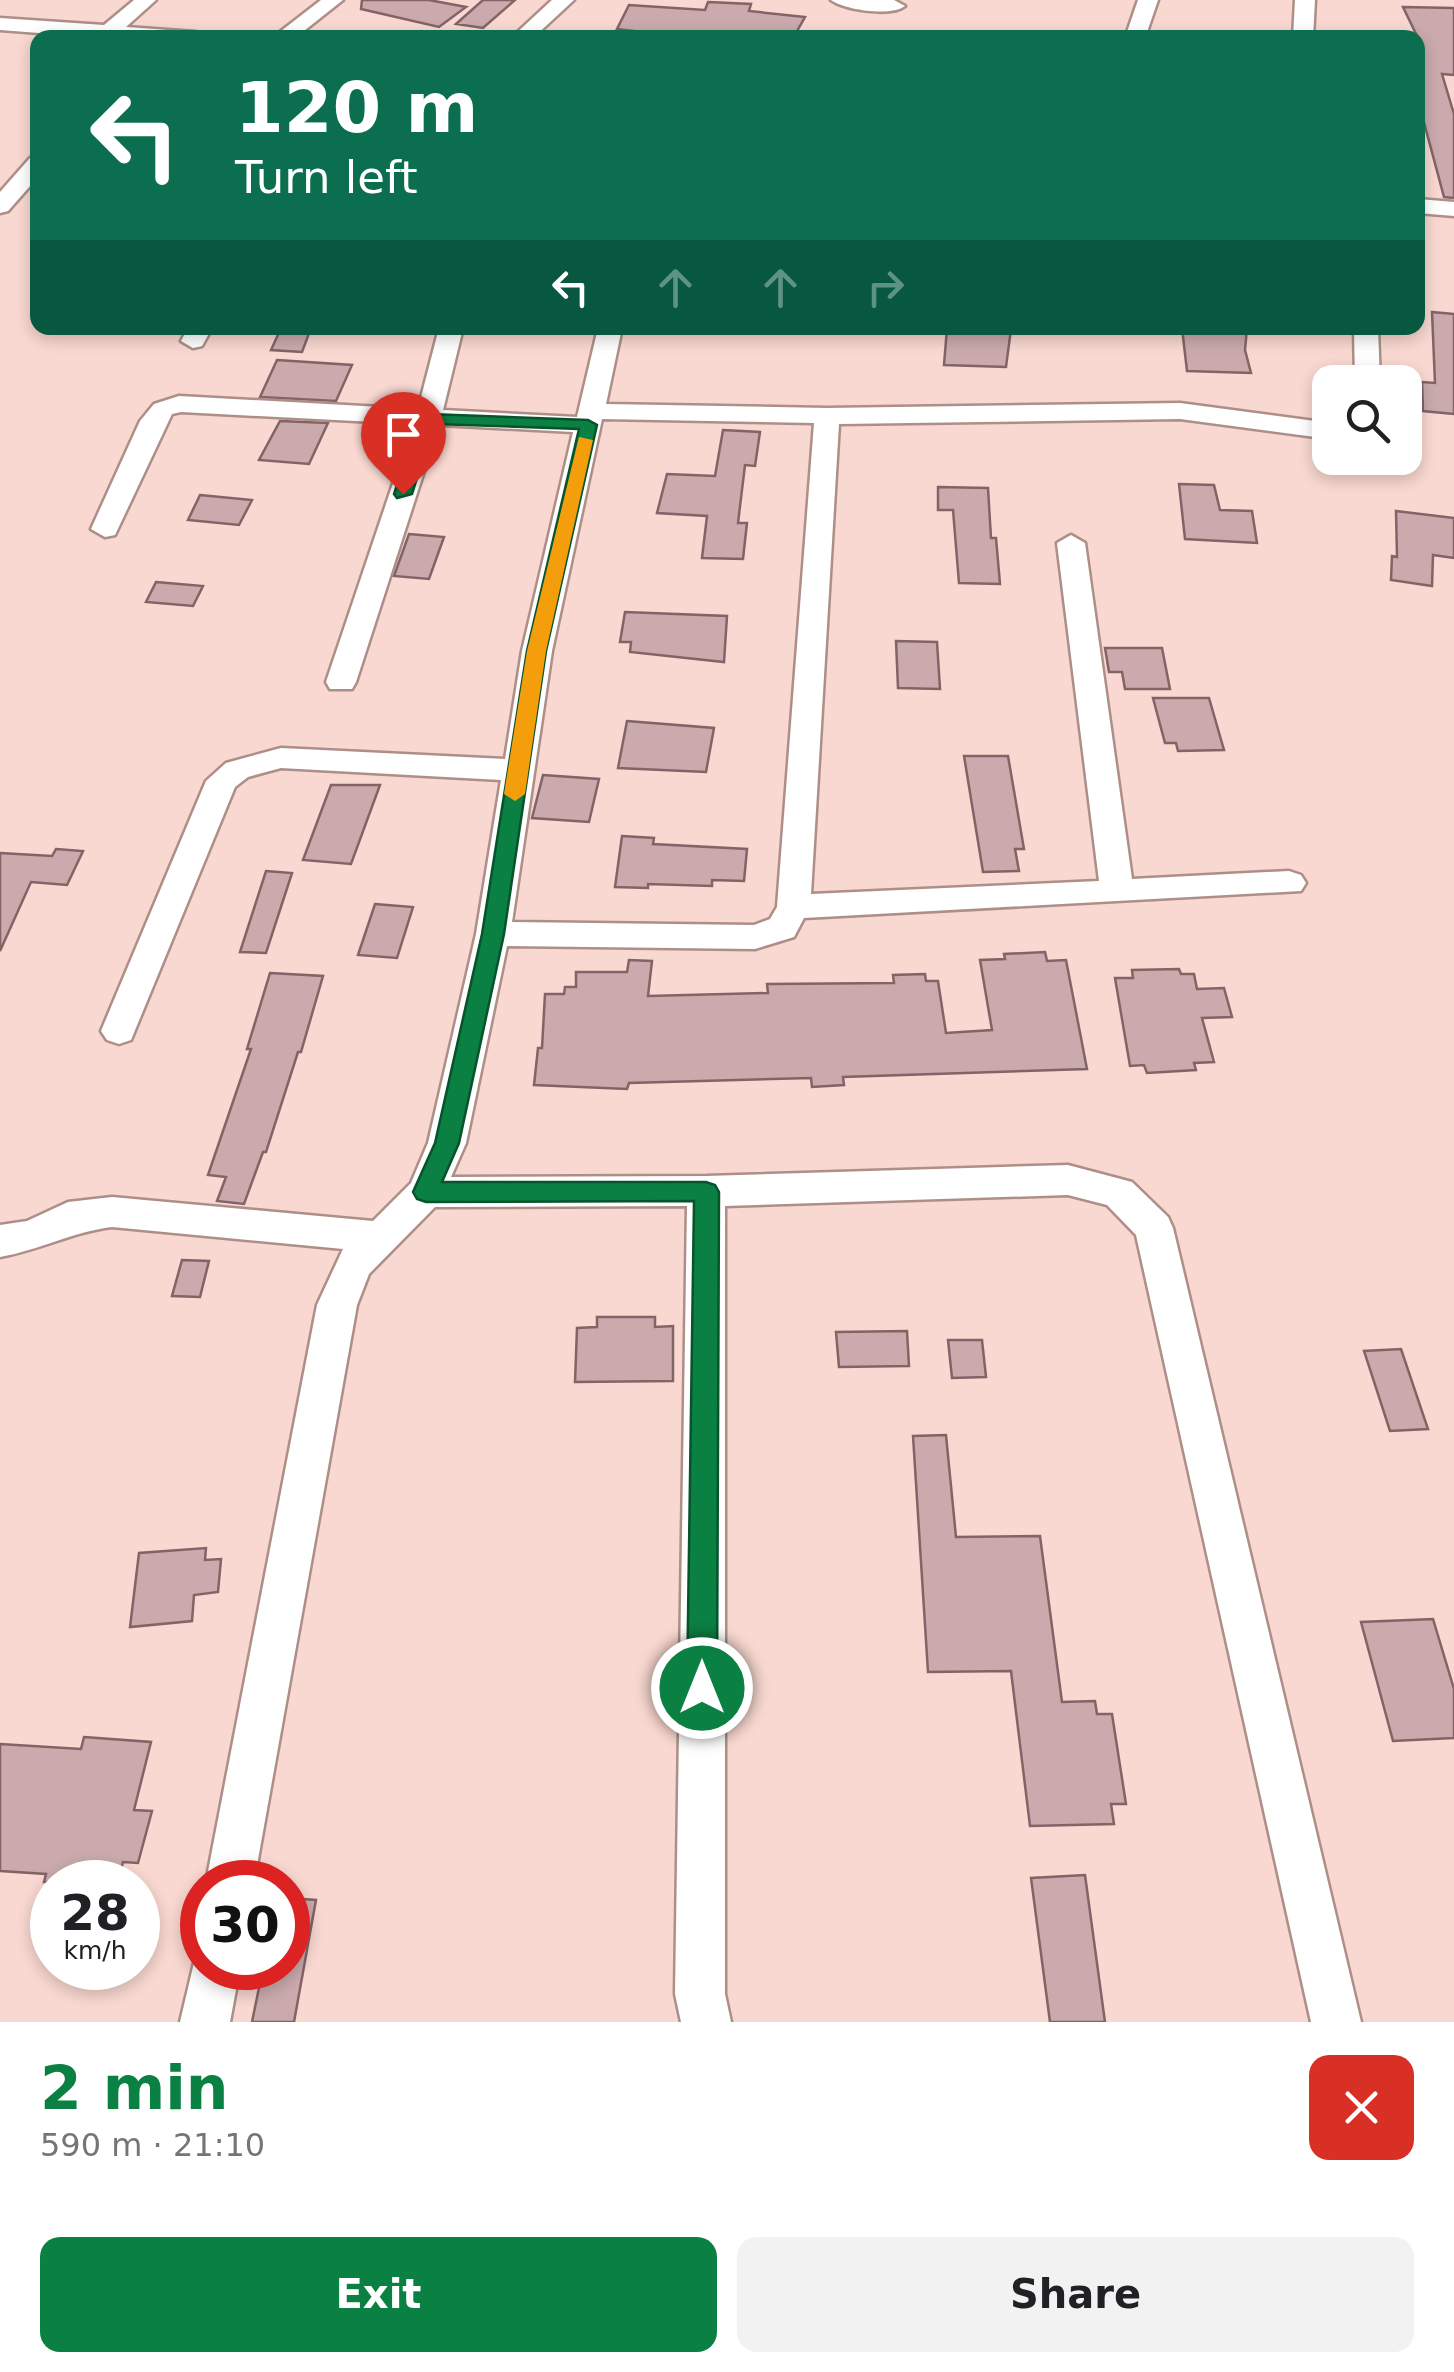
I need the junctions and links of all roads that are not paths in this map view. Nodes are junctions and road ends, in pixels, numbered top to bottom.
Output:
1 (146, 0) edge
2 (333, 0) edge
3 (564, 0) edge
4 (841, 0) edge
5 (1148, 0) edge
6 (1305, 0) edge
7 (895, 10) edge
8 (0, 24) edge
9 (82, 30) edge
10 (112, 30) edge
11 (293, 30) edge
12 (530, 30) edge
13 (1137, 30) edge
14 (1303, 30) edge
15 (30, 172) edge
16 (0, 206) edge
17 (1425, 207) edge
18 (1454, 209) edge
19 (449, 335) edge
20 (608, 335) edge
21 (1366, 335) edge
22 (1367, 365) edge
23 (827, 416) junction
24 (590, 418) junction
25 (428, 419) junction
26 (1312, 429) edge
27 (106, 529) dead end
28 (1072, 542) dead end
29 (341, 682) dead end
30 (518, 770) junction
31 (1290, 882) dead end
32 (1117, 890) junction
33 (794, 907) junction
34 (493, 934) junction
35 (118, 1031) dead end
36 (426, 1192) junction
37 (706, 1192) junction
38 (378, 1237) junction
39 (0, 1241) edge
40 (234, 1860) edge
41 (211, 1990) edge
42 (205, 2022) edge
43 (706, 2022) edge
44 (1336, 2022) edge

1 - 10 street
2 - 11 street
3 - 12 street
4 - 7 street
5 - 13 street
6 - 14 street
8 - 9 street
15 - 16 street
17 - 18 street
19 - 25 street
20 - 24 street
21 - 22 street
23 - 24 street
23 - 26 street
23 - 33 street
24 - 25 street
24 - 30 street
25 - 27 street
25 - 29 street
28 - 32 street
30 - 34 street
30 - 35 street
31 - 32 street
32 - 33 street
33 - 34 street
34 - 36 street
36 - 37 street
36 - 38 street
37 - 43 street
37 - 44 street
38 - 39 street
38 - 40 street
41 - 42 street

